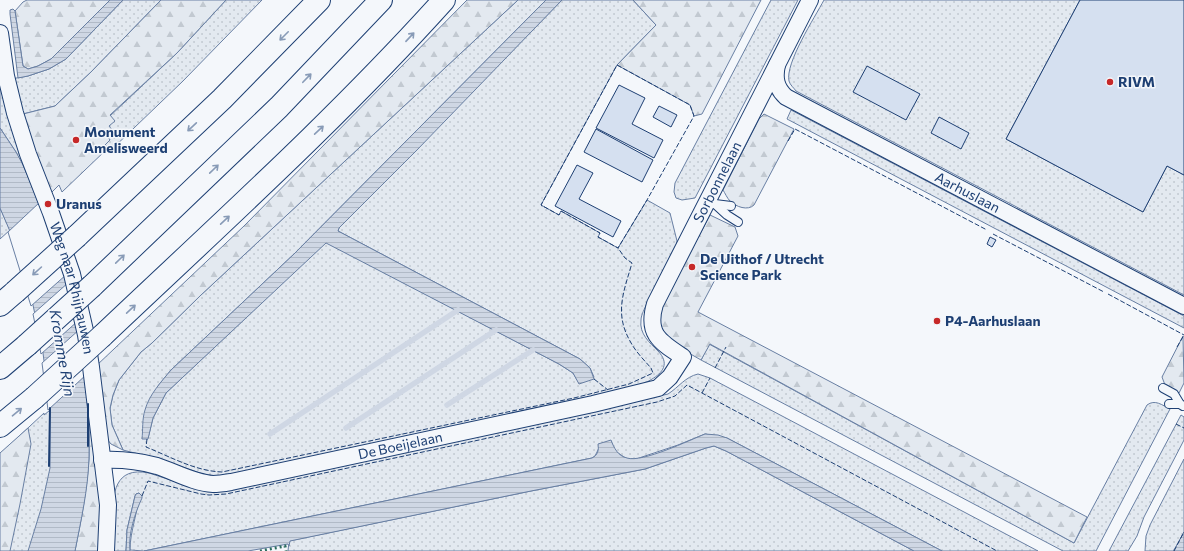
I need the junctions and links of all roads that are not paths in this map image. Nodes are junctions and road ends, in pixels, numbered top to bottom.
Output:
1 (382, 0) edge
2 (444, 0) edge
3 (810, 0) edge
4 (316, 3) edge
5 (0, 33) edge
6 (778, 61) junction
7 (712, 201) junction
8 (731, 206) dead end
9 (738, 222) dead end
10 (7, 298) edge
11 (1184, 306) edge
12 (683, 357) joint
13 (0, 368) edge
14 (1163, 388) dead end
15 (1169, 404) dead end
16 (1182, 405) edge
17 (0, 426) edge
18 (102, 460) junction
19 (106, 551) edge

13 -> 1 highway, bridge
17 -> 2 highway, bridge
3 - 6 street, Sorbonnelaan
4 -> 10 highway, bridge
5 - 18 street, Weg naar Rhijnauwen
6 - 7 street, Sorbonnelaan
6 - 11 street, Aarhuslaan
7 - 8 lane
7 - 9 lane
7 - 12 street, Sorbonnelaan
12 - 18 street, De Boeijelaan
14 - 16 lane
15 - 16 lane
18 - 19 street, Weg naar Rhijnauwen

